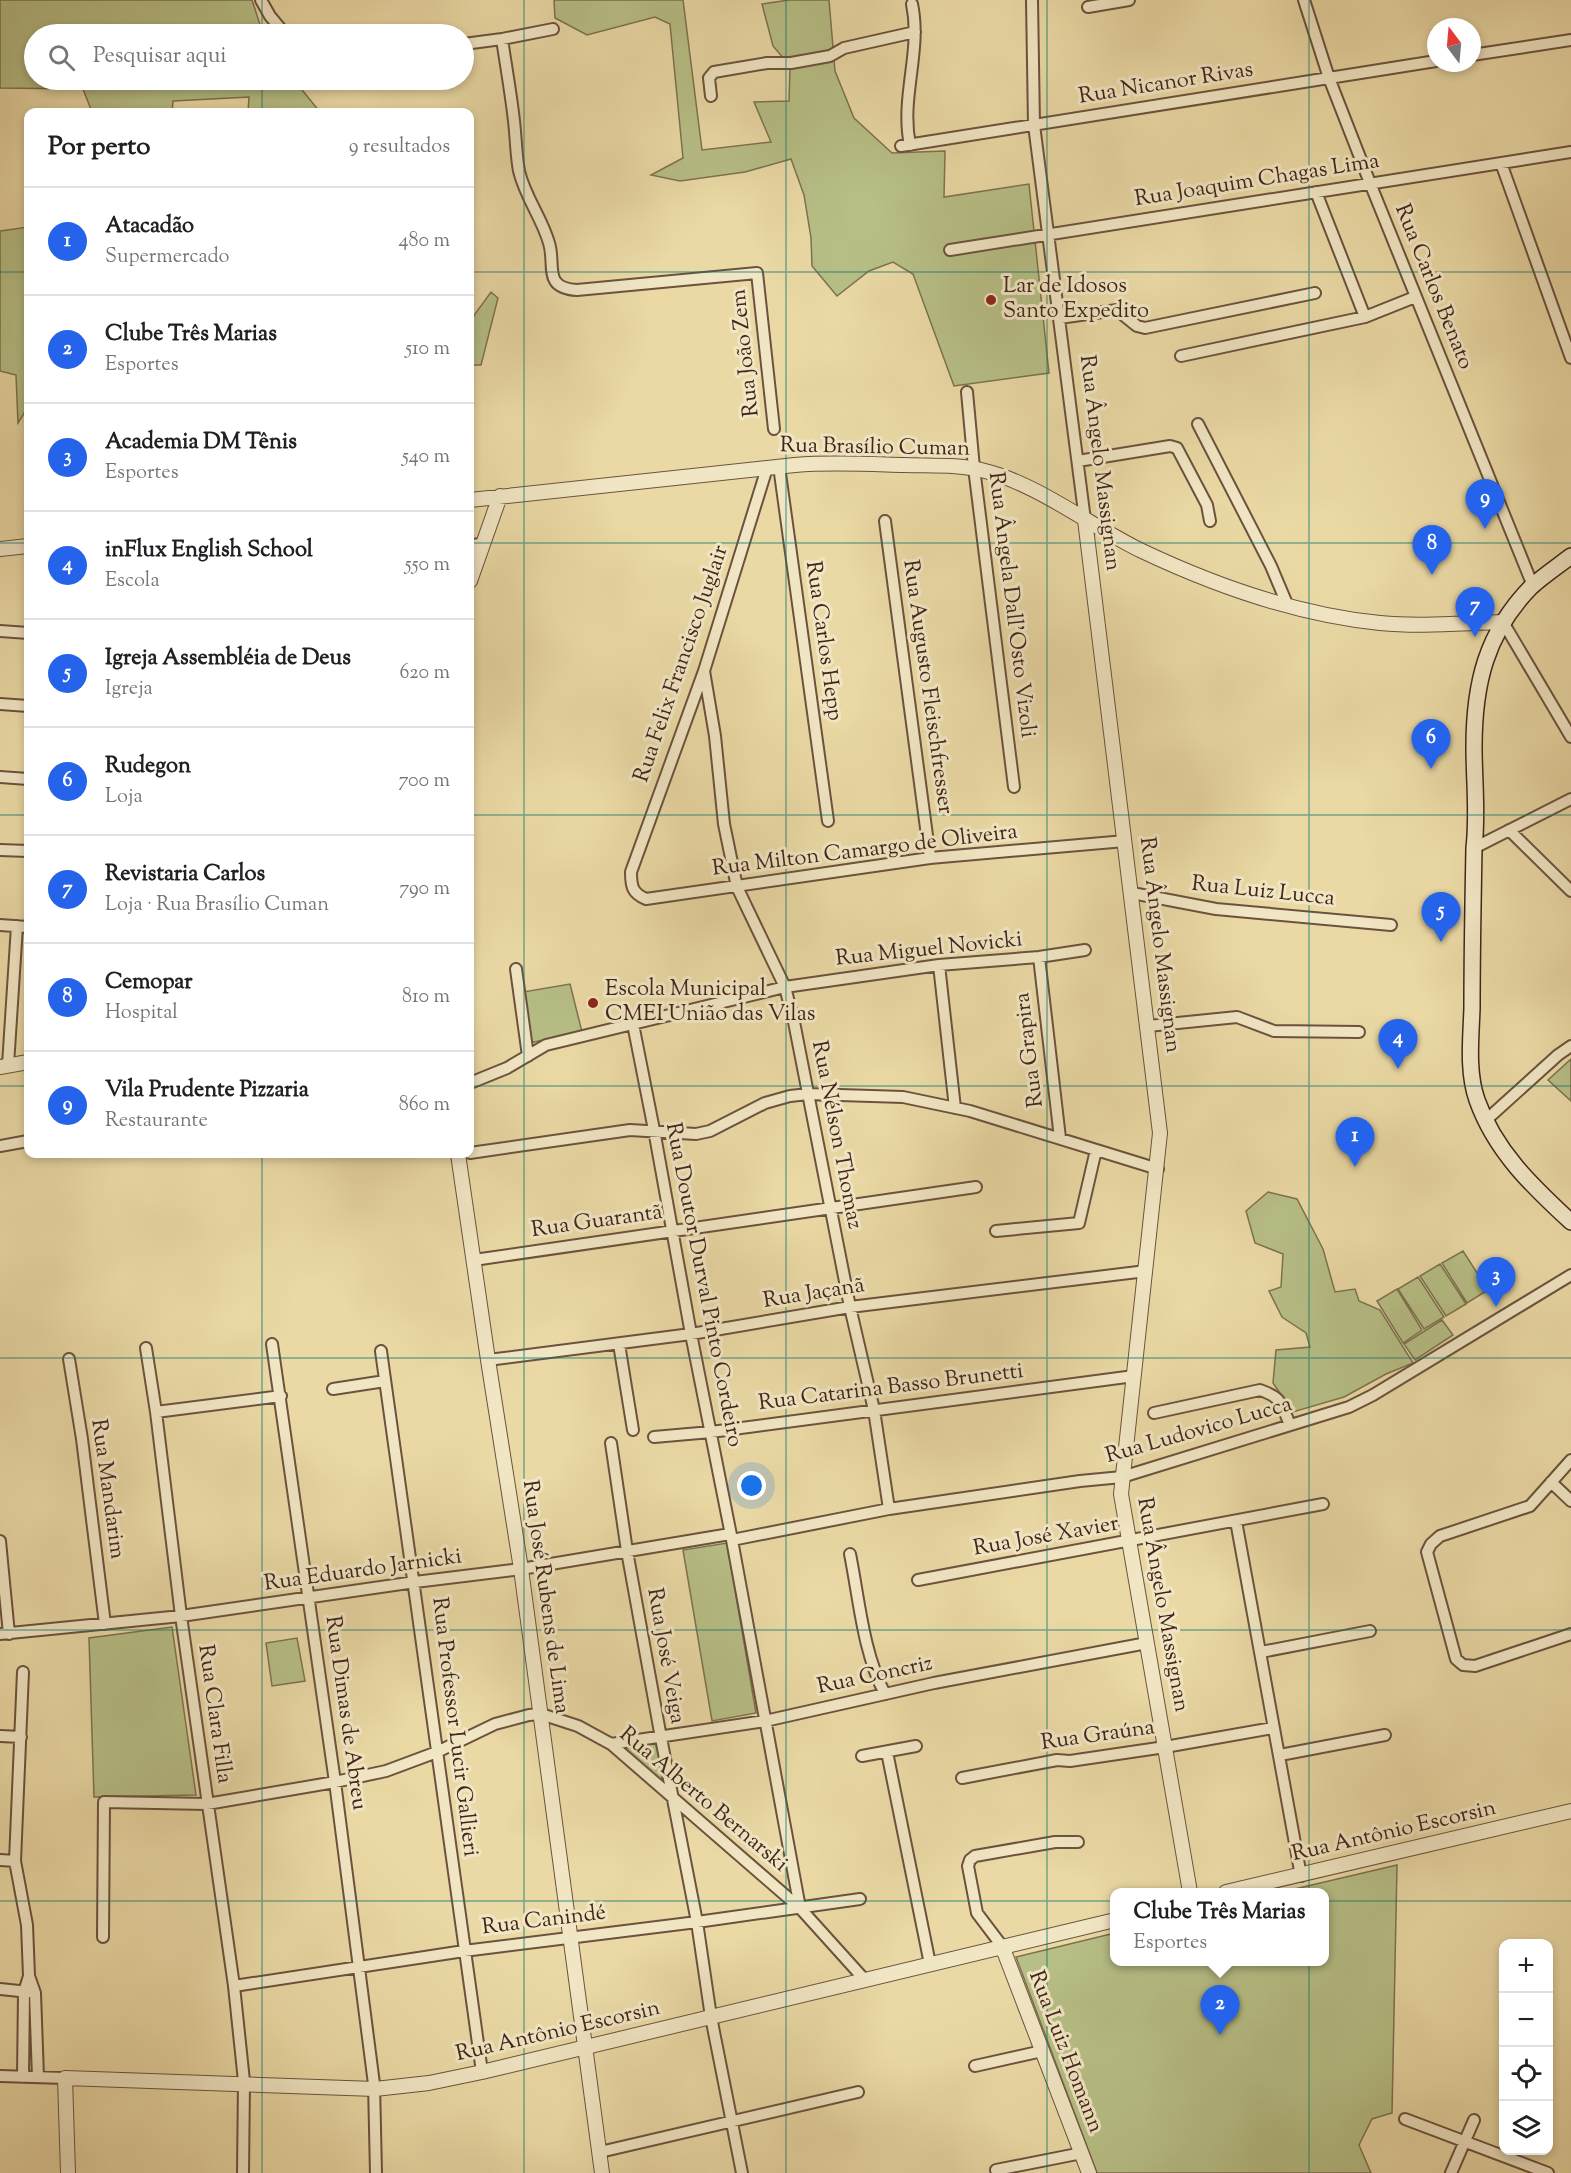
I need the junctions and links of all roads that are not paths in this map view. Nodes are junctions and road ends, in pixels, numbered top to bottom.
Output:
1 (261, 0) edge
2 (1032, 0) edge
3 (1129, 0) edge
4 (1304, 0) edge
5 (912, 4) dead end
6 (1088, 7) dead end
7 (277, 24) edge
8 (553, 29) dead end
9 (915, 32) junction
10 (502, 39) junction
11 (1571, 40) edge
12 (474, 43) edge
13 (1481, 54) edge
14 (1427, 62) edge
15 (1329, 78) junction
16 (711, 96) dead end
17 (1034, 125) junction
18 (1571, 152) edge
19 (1501, 163) junction
20 (1370, 183) junction
21 (1316, 192) junction
22 (1048, 234) junction
23 (950, 250) dead end
24 (1315, 293) dead end
25 (1415, 297) junction
26 (1365, 317) junction
27 (1059, 318) junction
28 (1181, 356) dead end
29 (1571, 358) edge
30 (967, 392) dead end
31 (1198, 424) dead end
32 (774, 429) dead end
33 (1078, 461) junction
34 (773, 467) junction
35 (974, 468) junction
36 (501, 496) junction
37 (474, 499) edge
38 (1085, 520) junction
39 (885, 521) dead end
40 (1210, 521) dead end
41 (476, 544) edge
42 (24, 546) edge
43 (0, 549) edge
44 (1571, 556) edge
45 (1533, 586) junction
46 (1287, 604) junction
47 (1503, 622) junction
48 (0, 631) edge
49 (24, 633) edge
50 (704, 671) junction
51 (0, 704) edge
52 (24, 706) edge
53 (1571, 737) edge
54 (0, 777) edge
55 (24, 779) edge
56 (1014, 786) dead end
57 (1571, 799) edge
58 (828, 821) dead end
59 (1509, 830) junction
60 (1125, 841) junction
61 (1474, 848) junction
62 (0, 850) edge
63 (24, 851) edge
64 (930, 858) junction
65 (631, 872) joint
66 (737, 887) junction
67 (1571, 891) edge
68 (1132, 893) junction
69 (0, 925) edge
70 (1392, 925) dead end
71 (23, 926) edge
72 (1084, 950) dead end
73 (1039, 957) junction
74 (939, 965) junction
75 (516, 969) dead end
76 (785, 987) junction
77 (633, 1024) junction
78 (1148, 1026) junction
79 (1359, 1032) dead end
80 (1571, 1046) edge
81 (528, 1056) junction
82 (24, 1063) edge
83 (4, 1066) edge
84 (474, 1081) edge
85 (808, 1094) junction
86 (955, 1108) junction
87 (1485, 1121) junction
88 (654, 1130) junction
89 (1060, 1138) junction
90 (24, 1141) edge
91 (0, 1146) edge
92 (1096, 1150) junction
93 (474, 1153) edge
94 (464, 1158) edge
95 (1158, 1169) junction
96 (976, 1187) dead end
97 (830, 1208) junction
98 (1571, 1222) edge
99 (673, 1231) junction
100 (996, 1231) dead end
101 (474, 1260) junction
102 (1146, 1271) junction
103 (1571, 1275) edge
104 (849, 1307) junction
105 (691, 1334) junction
106 (272, 1344) dead end
107 (619, 1344) junction
108 (146, 1348) dead end
109 (381, 1351) dead end
110 (69, 1359) dead end
111 (488, 1360) junction
112 (1134, 1376) junction
113 (385, 1381) junction
114 (333, 1389) dead end
115 (281, 1396) junction
116 (874, 1410) junction
117 (156, 1412) junction
118 (1154, 1413) dead end
119 (1290, 1425) junction
120 (633, 1430) dead end
121 (711, 1432) junction
122 (654, 1437) dead end
123 (611, 1443) dead end
124 (1571, 1460) edge
125 (1122, 1477) junction
126 (1551, 1482) junction
127 (1571, 1501) edge
128 (1323, 1504) dead end
129 (888, 1509) junction
130 (1236, 1521) junction
131 (731, 1537) junction
132 (0, 1541) edge
133 (1129, 1542) junction
134 (627, 1551) junction
135 (850, 1554) dead end
136 (521, 1569) junction
137 (918, 1580) dead end
138 (415, 1582) junction
139 (309, 1598) junction
140 (180, 1616) junction
141 (105, 1624) junction
142 (1370, 1631) dead end
143 (4, 1634) edge
144 (1571, 1634) edge
145 (1147, 1643) junction
146 (1261, 1652) junction
147 (22, 1672) dead end
148 (885, 1694) junction
149 (541, 1714) junction
150 (765, 1721) junction
151 (1274, 1728) junction
152 (1385, 1735) dead end
153 (0, 1736) edge
154 (21, 1737) junction
155 (661, 1738) junction
156 (611, 1744) junction
157 (916, 1746) dead end
158 (1165, 1747) junction
159 (436, 1752) junction
160 (887, 1752) junction
161 (1280, 1755) junction
162 (862, 1756) dead end
163 (962, 1778) dead end
164 (335, 1782) junction
165 (672, 1799) junction
166 (207, 1804) junction
167 (1571, 1811) edge
168 (1078, 1842) dead end
169 (0, 1860) edge
170 (15, 1861) junction
171 (1301, 1876) junction
172 (1189, 1888) edge
173 (1248, 1888) edge
174 (860, 1899) dead end
175 (800, 1908) junction
176 (1110, 1921) edge
177 (697, 1922) junction
178 (103, 1937) dead end
179 (571, 1937) junction
180 (1002, 1946) junction
181 (464, 1951) junction
182 (930, 1964) junction
183 (360, 1967) junction
184 (864, 1979) junction
185 (234, 1986) junction
186 (0, 1989) edge
187 (29, 1992) junction
188 (711, 2017) junction
189 (24, 2037) junction
190 (37, 2037) junction
191 (584, 2048) junction
192 (1042, 2051) junction
193 (975, 2066) dead end
194 (482, 2072) junction
195 (0, 2076) edge
196 (23, 2077) junction
197 (39, 2078) junction
198 (65, 2078) junction
199 (243, 2086) junction
200 (375, 2089) junction
201 (858, 2092) dead end
202 (1404, 2119) dead end
203 (1474, 2120) dead end
204 (732, 2121) junction
205 (1464, 2142) junction
206 (600, 2152) junction
207 (1082, 2153) junction
208 (996, 2170) dead end
209 (68, 2173) edge
210 (243, 2173) edge
211 (376, 2173) edge
212 (603, 2173) edge
213 (742, 2173) edge
214 (1089, 2173) edge
215 (1451, 2173) edge
216 (1548, 2173) edge

1 - 7 street
2 - 17 street, Rua Ângelo Massignan
3 - 6 street
4 - 15 street, Rua Carlos Benato
5 - 9 street
8 - 10 street
9 - 16 street
9 - 17 street, Rua Nicanor Rivas
10 - 12 street
10 - 32 street, Rua João Zem
11 - 13 street
14 - 15 street, Rua Nicanor Rivas
15 - 17 street, Rua Nicanor Rivas
15 - 20 street, Rua Carlos Benato
17 - 22 street, Rua Ângelo Massignan
18 - 19 street, Rua Joaquim Chagas Lima
19 - 20 street, Rua Joaquim Chagas Lima
19 - 29 street
20 - 21 street, Rua Joaquim Chagas Lima
20 - 25 street, Rua Carlos Benato
21 - 22 street, Rua Joaquim Chagas Lima
21 - 26 street
22 - 23 street, Rua Joaquim Chagas Lima
22 - 27 street, Rua Ângelo Massignan
24 - 27 street
25 - 26 street
25 - 45 street, Rua Carlos Benato
26 - 28 street
27 - 33 street, Rua Ângelo Massignan
30 - 35 street, Rua Ângela Dall'Osto Vizoli
31 - 46 street
33 - 38 street, Rua Ângelo Massignan
33 - 40 street
34 - 35 street, Rua Brasílio Cuman
34 - 36 street, Rua Brasílio Cuman
34 - 50 street, Rua Felix Francisco Juglair
34 - 58 street, Rua Carlos Hepp
35 - 38 street, Rua Brasílio Cuman
35 - 56 street, Rua Ângela Dall'Osto Vizoli
36 - 37 street, Rua Brasílio Cuman
36 - 41 street
38 - 46 street, Rua Brasílio Cuman
38 - 60 street, Rua Ângelo Massignan
39 - 64 street, Rua Augusto Fleischfresser
42 - 43 street
44 - 45 main road
45 - 47 main road
46 - 47 street, Rua Brasílio Cuman
47 - 53 street
47 - 61 main road
48 - 49 street
50 - 65 street, Rua Felix Francisco Juglair
50 - 66 street, Rua Nélson Thomaz
51 - 52 street
54 - 55 street
57 - 59 street
59 - 61 street
59 - 67 street
60 - 64 street, Rua Milton Camargo de Oliveira
60 - 68 street, Rua Ângelo Massignan
61 - 87 main road
62 - 63 street
64 - 66 street, Rua Milton Camargo de Oliveira
65 - 66 street, Rua Milton Camargo de Oliveira
66 - 76 street, Rua Nélson Thomaz
68 - 70 street, Rua Luiz Lucca
68 - 78 street, Rua Ângelo Massignan
69 - 71 street
71 - 83 street
72 - 73 street, Rua Miguel Novicki
73 - 74 street, Rua Miguel Novicki
73 - 89 street, Rua Grapira
74 - 76 street, Rua Miguel Novicki
74 - 86 street
75 - 81 street
76 - 77 street, Rua Miguel Novicki
76 - 85 street, Rua Nélson Thomaz
77 - 81 street, Rua Miguel Novicki
77 - 88 street, Rua Doutor Durval Pinto Cordeiro
78 - 79 street
78 - 95 street, Rua Ângelo Massignan
80 - 87 street
81 - 84 street, Rua Miguel Novicki
82 - 83 street
85 - 86 street
85 - 88 street
85 - 97 street, Rua Nélson Thomaz
86 - 89 street
87 - 98 main road
88 - 93 street
88 - 99 street, Rua Doutor Durval Pinto Cordeiro
89 - 92 street
90 - 91 street
92 - 95 street
92 - 100 street
94 - 101 street, Rua José Rubens de Lima
95 - 102 street, Rua Ângelo Massignan
96 - 97 street, Rua Guarantã
97 - 99 street, Rua Guarantã
97 - 104 street, Rua Nélson Thomaz
99 - 101 street, Rua Guarantã
99 - 105 street, Rua Doutor Durval Pinto Cordeiro
101 - 111 street, Rua José Rubens de Lima
102 - 104 street, Rua Jaçanã
102 - 112 street, Rua Ângelo Massignan
103 - 119 street, Rua Ludovico Lucca
104 - 105 street, Rua Jaçanã
104 - 116 street, Rua Nélson Thomaz
105 - 107 street, Rua Jaçanã
105 - 121 street, Rua Doutor Durval Pinto Cordeiro
106 - 115 street, Rua Dimas de Abreu
107 - 111 street, Rua Jaçanã
107 - 120 street
108 - 117 street, Rua Clara Filla
109 - 113 street, Rua Professor Lucir Gallieri
110 - 141 street, Rua Mandarim
111 - 136 street, Rua José Rubens de Lima
112 - 116 street, Rua Catarina Basso Brunetti
112 - 125 street, Rua Ângelo Massignan
113 - 114 street
113 - 138 street, Rua Professor Lucir Gallieri
115 - 117 street
115 - 139 street, Rua Dimas de Abreu
116 - 121 street, Rua Catarina Basso Brunetti
116 - 129 street, Rua Nélson Thomaz
117 - 140 street, Rua Clara Filla
118 - 119 street
119 - 125 street, Rua Ludovico Lucca
121 - 122 street, Rua Catarina Basso Brunetti
121 - 131 street, Rua Doutor Durval Pinto Cordeiro
123 - 134 street, Rua José Veiga
124 - 126 street
125 - 129 street, Rua Ludovico Lucca
125 - 133 street, Rua Ângelo Massignan
126 - 127 street
126 - 144 street
128 - 130 street, Rua José Xavier
129 - 131 street, Rua Ludovico Lucca
130 - 133 street, Rua José Xavier
130 - 146 street
131 - 134 street, Rua Eduardo Jarnicki
131 - 150 street, Rua Doutor Durval Pinto Cordeiro
132 - 143 street
133 - 137 street, Rua José Xavier
133 - 145 street, Rua Ângelo Massignan
134 - 136 street, Rua Eduardo Jarnicki
134 - 155 street, Rua José Veiga
135 - 148 street
136 - 138 street, Rua Eduardo Jarnicki
136 - 149 street, Rua José Rubens de Lima
138 - 139 street, Rua Eduardo Jarnicki
138 - 159 street, Rua Professor Lucir Gallieri
139 - 140 street, Rua Eduardo Jarnicki
139 - 164 street, Rua Dimas de Abreu
140 - 141 street, Rua Eduardo Jarnicki
140 - 166 street, Rua Clara Filla
141 - 143 street, Rua Eduardo Jarnicki
142 - 146 street
145 - 148 street, Rua Concriz
145 - 158 street, Rua Ângelo Massignan
146 - 151 street
147 - 154 street
148 - 150 street, Rua Concriz
149 - 156 street, Rua Alberto Bernarski
149 - 159 street
149 - 179 street, Rua José Rubens de Lima
150 - 155 street, Rua Concriz
150 - 175 street, Rua Doutor Durval Pinto Cordeiro
151 - 158 street, Rua Graúna
151 - 161 street
152 - 161 street
153 - 154 street
154 - 170 street
155 - 156 street, Rua Concriz
155 - 165 street, Rua José Veiga
156 - 165 street, Rua Alberto Bernarski
157 - 160 street
158 - 163 street, Rua Graúna
158 - 172 street, Rua Ângelo Massignan
159 - 164 street
159 - 181 street, Rua Professor Lucir Gallieri
160 - 162 street
160 - 182 street
161 - 171 street
164 - 166 street
164 - 183 street, Rua Dimas de Abreu
165 - 175 street, Rua Alberto Bernarski
165 - 177 street, Rua José Veiga
166 - 178 street
166 - 185 street, Rua Clara Filla
167 - 171 street, Rua Antônio Escorsin
168 - 180 street
169 - 170 street
170 - 187 street
171 - 173 street, Rua Antônio Escorsin
174 - 175 street, Rua Canindé
175 - 177 street, Rua Canindé
175 - 184 street, Rua Alberto Bernarski
176 - 180 street, Rua Antônio Escorsin
177 - 179 street, Rua Canindé
177 - 188 street, Rua José Veiga
179 - 181 street, Rua Canindé
179 - 191 street, Rua José Rubens de Lima
180 - 182 street, Rua Antônio Escorsin
180 - 192 street, Rua Luiz Homann
181 - 183 street, Rua Canindé
181 - 194 street, Rua Professor Lucir Gallieri
182 - 184 street, Rua Antônio Escorsin
183 - 185 street, Rua Canindé
183 - 200 street, Rua Dimas de Abreu
184 - 188 street, Rua Antônio Escorsin
185 - 199 street, Rua Clara Filla
186 - 187 street
187 - 189 street
187 - 190 street
188 - 191 street, Rua Antônio Escorsin
188 - 204 street, Rua José Veiga
189 - 190 street
189 - 196 street
190 - 197 street
191 - 194 street, Rua Antônio Escorsin
191 - 206 street, Rua José Rubens de Lima
192 - 193 street
192 - 207 street, Rua Luiz Homann
194 - 200 street, Rua Antônio Escorsin
195 - 196 street, Rua Antônio Escorsin
196 - 197 street, Rua Antônio Escorsin
197 - 198 street, Rua Antônio Escorsin
198 - 199 street, Rua Antônio Escorsin
198 - 209 street
199 - 200 street, Rua Antônio Escorsin
199 - 210 street, Rua Clara Filla
200 - 211 street, Rua Dimas de Abreu
201 - 204 street
202 - 205 street
203 - 205 street
204 - 206 street
204 - 213 street, Rua José Veiga
205 - 215 street
205 - 216 street
206 - 212 street, Rua José Rubens de Lima
207 - 208 street
207 - 214 street, Rua Luiz Homann

